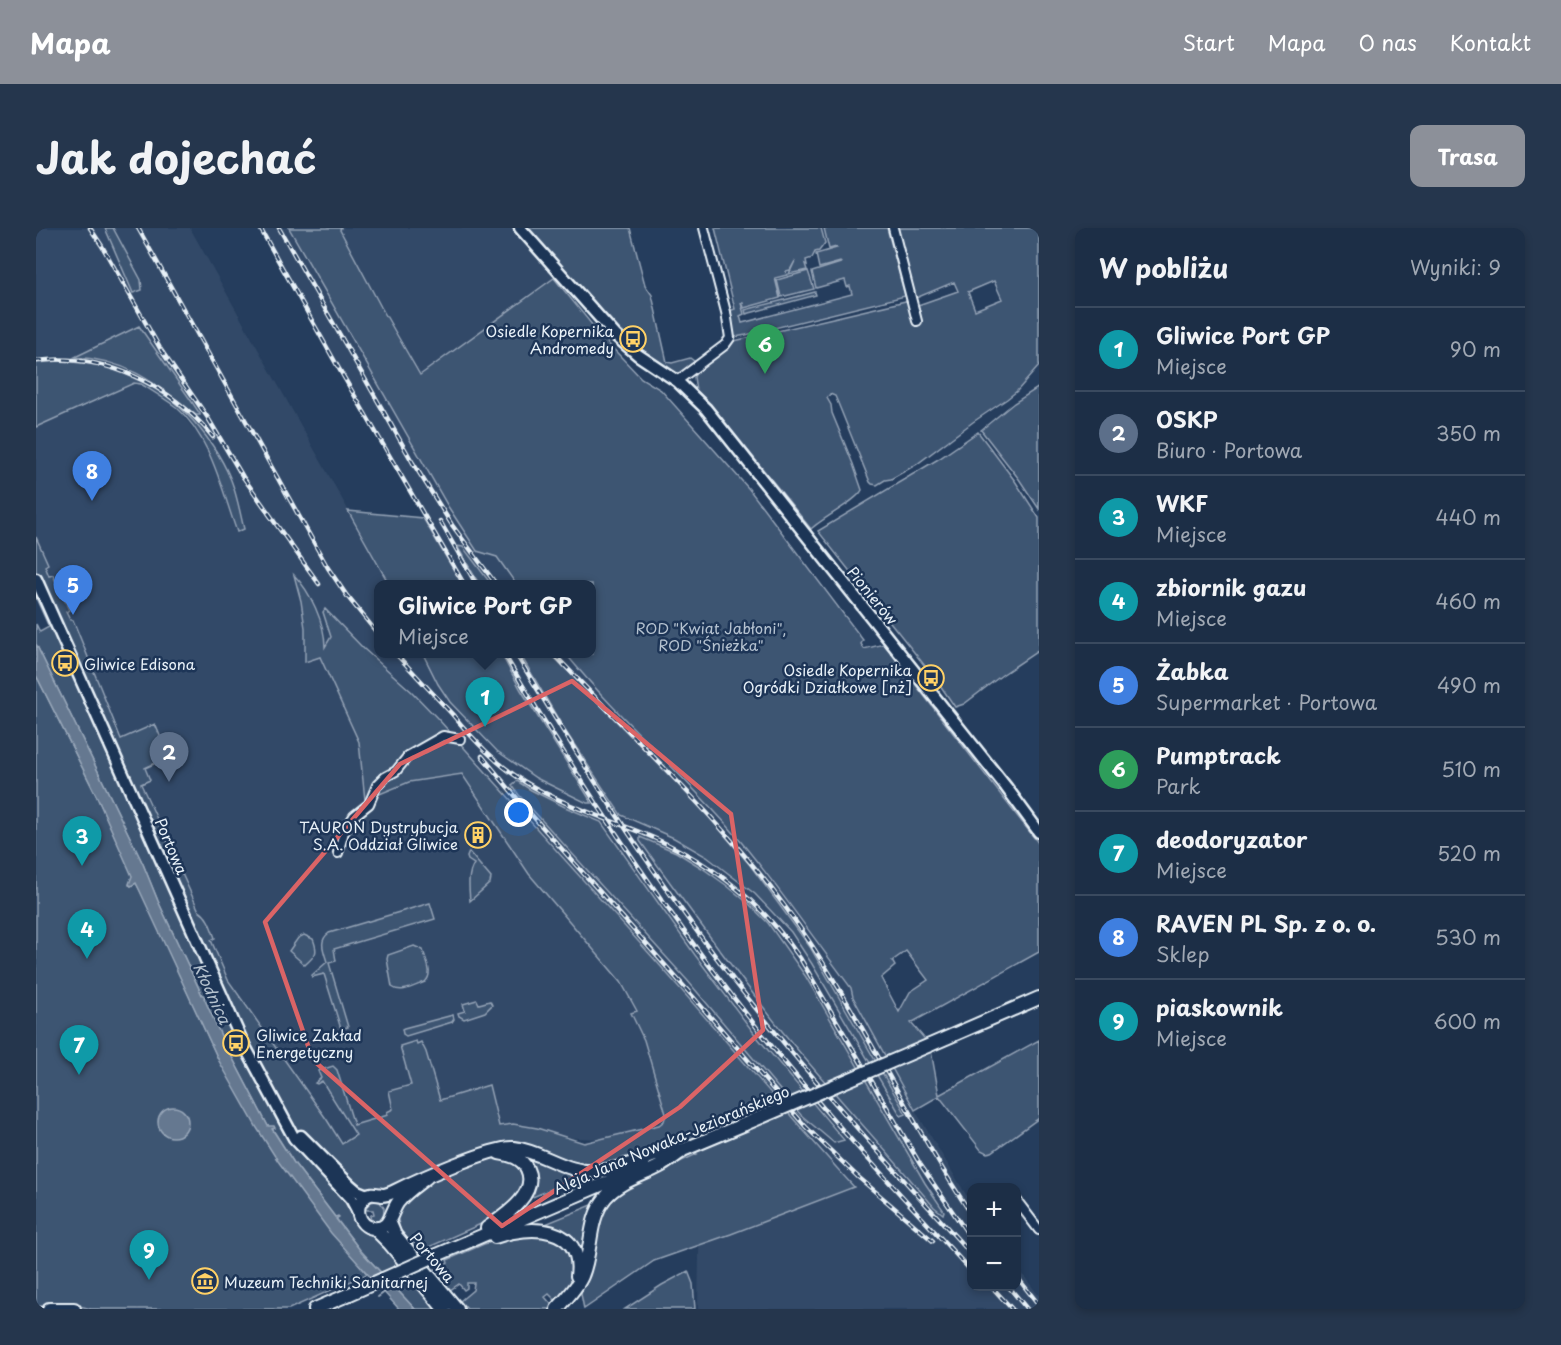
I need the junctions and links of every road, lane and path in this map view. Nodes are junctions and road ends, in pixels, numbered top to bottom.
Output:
1 (520, 228) edge
2 (704, 228) edge
3 (893, 228) edge
4 (917, 321) dead end
5 (677, 381) junction
6 (36, 579) edge
7 (460, 739) dead end
8 (1039, 832) edge
9 (338, 853) dead end
10 (1039, 998) edge
11 (285, 1122) junction
12 (684, 1149) junction
13 (489, 1153) junction
14 (427, 1177) junction
15 (367, 1195) junction
16 (384, 1195) junction
17 (1021, 1206) edge
18 (358, 1212) junction
19 (391, 1215) junction
20 (374, 1228) junction
21 (1039, 1230) edge
22 (441, 1253) junction
23 (574, 1289) junction
24 (49, 1309) edge
25 (74, 1309) edge
26 (315, 1309) edge
27 (444, 1309) edge
28 (457, 1309) edge
29 (557, 1309) edge

1 - 5 street, Pionierów
2 - 5 street
3 - 4 street
5 - 8 street, Pionierów
6 - 11 street, Portowa
7 - 9 street
10 - 12 main road, Aleja Jana Nowaka-Jeziorańskiego, bridge
11 - 15 street, Portowa
11 - 18 street, Portowa
12 - 13 main road
12 - 22 main road, Aleja Jana Nowaka-Jeziorańskiego
12 - 23 main road
13 - 14 main road
13 - 22 main road
14 - 16 main road
14 - 19 main road
15 - 16 main road
15 - 18 main road
16 - 19 main road
17 - 21 street
18 - 20 main road
19 - 20 main road
19 - 28 main road, Portowa
20 - 27 main road, Portowa
22 - 23 main road
22 - 26 main road, Aleja Jana Nowaka-Jeziorańskiego, bridge
23 - 29 main road
24 - 25 main road

